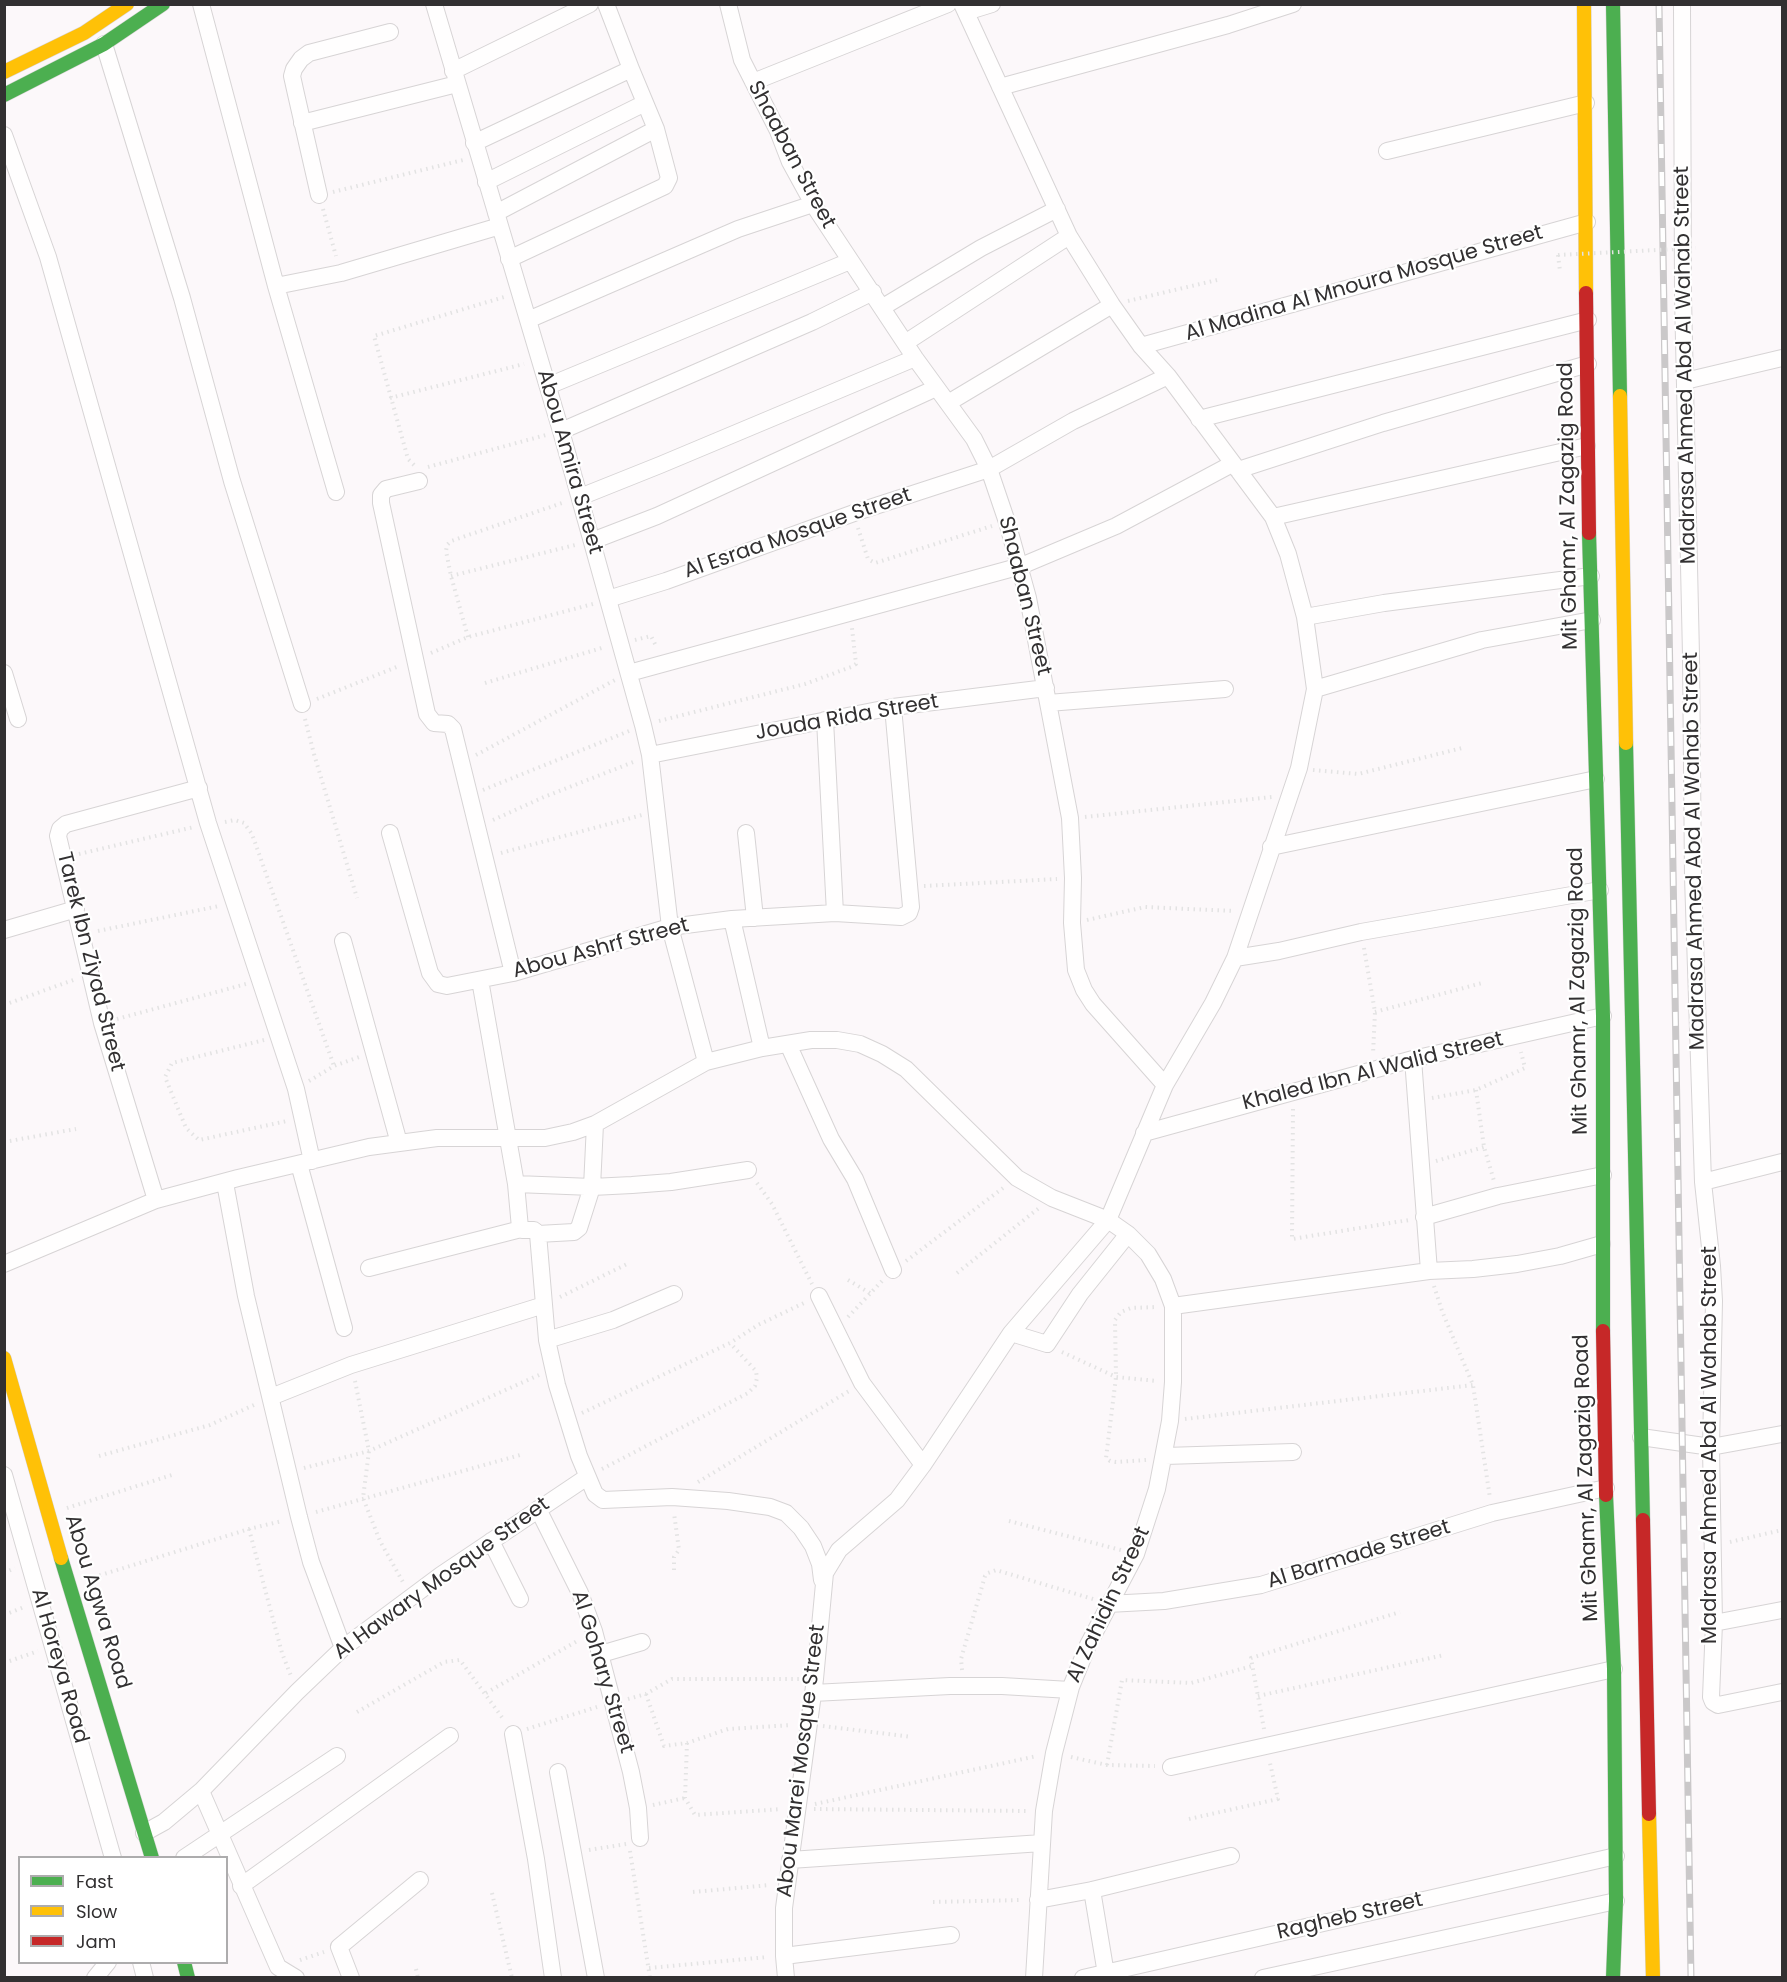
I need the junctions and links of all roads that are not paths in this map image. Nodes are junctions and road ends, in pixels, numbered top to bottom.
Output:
1 (127, 4) edge
2 (163, 4) edge
3 (201, 4) edge
4 (434, 4) edge
5 (590, 4) edge
6 (606, 4) edge
7 (728, 4) edge
8 (948, 4) edge
9 (992, 4) edge
10 (1293, 4) edge
11 (1584, 4) edge
12 (1613, 4) edge
13 (1682, 4) edge
14 (964, 8) edge
15 (390, 32) dead end
16 (104, 44) junction
17 (631, 69) junction
18 (4, 72) edge
19 (455, 77) junction
20 (753, 82) junction
21 (1000, 87) junction
22 (4, 95) edge
23 (1586, 102) junction
24 (645, 103) junction
25 (302, 123) junction
26 (656, 129) junction
27 (4, 135) edge
28 (476, 150) junction
29 (1387, 152) dead end
30 (486, 182) junction
31 (319, 195) road end
32 (813, 204) junction
33 (1057, 210) junction
34 (498, 220) junction
35 (1587, 222) junction
36 (1069, 236) junction
37 (509, 259) junction
38 (850, 261) junction
39 (276, 286) junction
40 (873, 292) junction
41 (1112, 305) junction
42 (883, 307) junction
43 (528, 320) junction
44 (1588, 320) junction
45 (905, 343) junction
46 (1141, 346) junction
47 (915, 358) junction
48 (1782, 358) edge
49 (1588, 364) junction
50 (1168, 376) junction
51 (1685, 381) junction
52 (548, 386) junction
53 (936, 388) junction
54 (948, 403) junction
55 (1199, 419) junction
56 (561, 431) junction
57 (1587, 446) junction
58 (1235, 467) junction
59 (989, 469) junction
60 (419, 481) dead end
61 (336, 492) dead end
62 (580, 497) junction
63 (1274, 517) junction
64 (592, 541) junction
65 (1021, 566) junction
66 (1591, 576) junction
67 (608, 600) junction
68 (1305, 617) junction
69 (1592, 620) junction
70 (4, 673) edge
71 (629, 673) junction
72 (1225, 689) dead end
73 (1315, 689) junction
74 (1047, 696) junction
75 (302, 704) road end
76 (892, 707) junction
77 (18, 720) dead end
78 (825, 720) junction
79 (650, 756) junction
80 (1596, 779) junction
81 (199, 788) junction
82 (390, 833) dead end
83 (747, 833) dead end
84 (1271, 847) junction
85 (1600, 890) junction
86 (76, 909) junction
87 (835, 913) junction
88 (755, 918) junction
89 (732, 919) junction
90 (670, 927) junction
91 (4, 930) edge
92 (343, 941) dead end
93 (1235, 957) junction
94 (513, 973) junction
95 (480, 980) junction
96 (1604, 1016) junction
97 (788, 1044) junction
98 (762, 1048) junction
99 (1413, 1059) junction
100 (706, 1062) junction
101 (1164, 1084) junction
102 (595, 1124) junction
103 (1144, 1133) junction
104 (507, 1137) junction
105 (399, 1143) junction
106 (1782, 1162) edge
107 (306, 1163) junction
108 (748, 1170) road end
109 (1603, 1175) junction
110 (1703, 1182) junction
111 (225, 1183) junction
112 (516, 1184) junction
113 (592, 1187) junction
114 (156, 1200) junction
115 (1424, 1217) junction
116 (1108, 1220) junction
117 (521, 1229) junction
118 (538, 1234) junction
119 (1128, 1234) junction
120 (1602, 1244) junction
121 (4, 1264) edge
122 (369, 1268) dead end
123 (893, 1270) road end
124 (1429, 1271) junction
125 (674, 1294) dead end
126 (819, 1296) road end
127 (544, 1305) junction
128 (1173, 1306) junction
129 (344, 1328) dead end
130 (1011, 1333) junction
131 (547, 1340) junction
132 (4, 1358) edge
133 (271, 1397) junction
134 (1782, 1434) edge
135 (1641, 1437) junction
136 (1711, 1447) junction
137 (1293, 1452) dead end
138 (1165, 1456) junction
139 (923, 1465) junction
140 (4, 1475) edge
141 (587, 1477) junction
142 (1606, 1488) junction
143 (538, 1509) junction
144 (491, 1541) junction
145 (822, 1587) junction
146 (520, 1599) dead end
147 (1108, 1604) junction
148 (1782, 1610) edge
149 (1714, 1623) junction
150 (642, 1642) dead end
151 (343, 1648) junction
152 (601, 1654) junction
153 (1614, 1669) junction
154 (814, 1686) junction
155 (1070, 1690) junction
156 (1782, 1692) edge
157 (513, 1734) road end
158 (450, 1736) dead end
159 (337, 1756) dead end
160 (1172, 1767) road end
161 (558, 1772) dead end
162 (201, 1791) junction
163 (144, 1833) junction
164 (221, 1834) junction
165 (634, 1841) road end
166 (1042, 1843) junction
167 (113, 1856) edge
168 (152, 1856) edge
169 (186, 1856) edge
170 (1231, 1856) dead end
171 (1616, 1856) junction
172 (790, 1860) junction
173 (420, 1880) dead end
174 (241, 1886) junction
175 (1092, 1890) junction
176 (1038, 1900) junction
177 (1616, 1901) junction
178 (951, 1935) dead end
179 (784, 1956) junction
180 (106, 1964) edge
181 (1106, 1974) junction
182 (95, 1977) edge
183 (296, 1977) edge
184 (351, 1977) edge
185 (553, 1977) edge
186 (596, 1977) edge
187 (786, 1977) edge
188 (1034, 1977) edge
189 (1083, 1977) edge
190 (1263, 1977) edge
191 (1613, 1977) edge
192 (1653, 1977) edge

1 - 18 main road
2 - 16 main road
3 - 39 street
4 - 19 street, Abou Amira Street
5 - 19 street
6 - 17 street
7 - 20 street, Shaaban Street
8 - 20 street
9 - 14 street
10 - 21 street
11 - 23 main road, Mit Ghamr, Al Zagazig Road
12 - 135 main road
13 - 51 street, Madrasa Ahmed Abd Al Wahab Street
14 - 21 street, Abou Marei Mosque Street
15 - 25 street
16 - 22 main road
16 - 75 street
17 - 24 street
17 - 28 street
19 - 25 street
19 - 28 street, Abou Amira Street
20 - 32 street, Shaaban Street
21 - 33 street, Abou Marei Mosque Street
23 - 29 street
23 - 35 main road, Mit Ghamr, Al Zagazig Road
24 - 26 street
24 - 30 street
25 - 31 street
26 - 34 street
26 - 37 street
27 - 81 street
28 - 30 street, Abou Amira Street
30 - 34 street, Abou Amira Street
32 - 38 street, Shaaban Street
32 - 43 street
33 - 36 street, Abou Marei Mosque Street
33 - 42 street
34 - 37 street, Abou Amira Street
34 - 39 street
35 - 44 main road, Mit Ghamr, Al Zagazig Road
35 - 46 street, Al Madina Al Mnoura Mosque Street
36 - 41 street, Abou Marei Mosque Street
36 - 45 street
37 - 43 street, Abou Amira Street
38 - 40 street, Shaaban Street
38 - 52 street
39 - 61 street
40 - 42 street, Shaaban Street
40 - 56 street
41 - 46 street, Abou Marei Mosque Street
41 - 54 street
42 - 45 street, Shaaban Street
43 - 52 street, Abou Amira Street
44 - 49 main road, Mit Ghamr, Al Zagazig Road
44 - 55 street
45 - 47 street, Shaaban Street
46 - 50 street, Abou Marei Mosque Street
47 - 53 street, Shaaban Street
47 - 62 street
48 - 51 street
49 - 57 main road, Mit Ghamr, Al Zagazig Road
49 - 58 street
50 - 55 street, Abou Marei Mosque Street
50 - 59 street, Al Esraa Mosque Street
51 - 110 street, Madrasa Ahmed Abd Al Wahab Street
52 - 56 street, Abou Amira Street
53 - 54 street, Shaaban Street
53 - 64 street
54 - 59 street, Shaaban Street
55 - 58 street, Abou Marei Mosque Street
56 - 62 street, Abou Amira Street
57 - 63 street
57 - 66 main road, Mit Ghamr, Al Zagazig Road
58 - 63 street, Abou Marei Mosque Street
58 - 65 street
59 - 65 street, Shaaban Street
59 - 67 street, Al Esraa Mosque Street
60 - 94 street
62 - 64 street, Abou Amira Street
63 - 68 street, Abou Marei Mosque Street
64 - 67 street, Abou Amira Street
65 - 71 street
65 - 74 street, Shaaban Street
66 - 68 street
66 - 69 main road, Mit Ghamr, Al Zagazig Road
67 - 71 street, Abou Amira Street
68 - 73 street, Abou Marei Mosque Street
69 - 73 street
69 - 80 main road, Mit Ghamr, Al Zagazig Road
70 - 77 street
71 - 79 street, Abou Amira Street
72 - 74 street, Jouda Rida Street
73 - 84 street, Abou Marei Mosque Street
74 - 76 street, Jouda Rida Street
74 - 101 street, Shaaban Street
76 - 78 street, Jouda Rida Street
76 - 87 street, Abou Ashrf Street
78 - 79 street, Jouda Rida Street
78 - 87 street
79 - 90 street, Abou Amira Street
80 - 84 street
80 - 85 main road, Mit Ghamr, Al Zagazig Road
81 - 86 street, Tarek Ibn Ziyad Street
81 - 107 street
82 - 95 street, Abou Ashrf Street
83 - 88 street
84 - 93 street, Abou Marei Mosque Street
85 - 93 street
85 - 96 main road, Mit Ghamr, Al Zagazig Road
86 - 91 street
86 - 114 street, Tarek Ibn Ziyad Street
87 - 88 street, Abou Ashrf Street
88 - 89 street, Abou Ashrf Street
89 - 90 street, Abou Ashrf Street
89 - 98 street
90 - 94 street, Abou Ashrf Street
90 - 100 street, Abou Amira Street
92 - 105 street
93 - 101 street, Abou Marei Mosque Street
94 - 95 street, Abou Ashrf Street
95 - 104 street
96 - 99 street, Khaled Ibn Al Walid Street
96 - 109 main road, Mit Ghamr, Al Zagazig Road
97 - 98 street, Al Zahidin Street
97 - 116 street, Al Zahidin Street
97 - 123 street
98 - 100 street, Al Zahidin Street
99 - 103 street, Khaled Ibn Al Walid Street
99 - 115 street
100 - 102 street, Al Zahidin Street
101 - 103 street, Abou Marei Mosque Street
102 - 104 street, Al Zahidin Street
102 - 113 street
103 - 116 street, Abou Marei Mosque Street
104 - 105 street, Al Zahidin Street
104 - 112 street
105 - 107 street, Al Zahidin Street
106 - 110 street
107 - 111 street, Al Zahidin Street
107 - 129 street
108 - 113 street
109 - 115 street
109 - 120 main road, Mit Ghamr, Al Zagazig Road
110 - 136 street, Madrasa Ahmed Abd Al Wahab Street
111 - 114 street, Al Zahidin Street
111 - 133 street
112 - 113 street
112 - 117 street
113 - 118 street
114 - 121 street, Al Zahidin Street
115 - 124 street
116 - 119 street, Al Zahidin Street
116 - 130 street, Abou Marei Mosque Street
117 - 118 street
117 - 122 street
118 - 127 street
119 - 128 street, Al Zahidin Street
119 - 130 street
120 - 124 street
120 - 142 main road, Mit Ghamr, Al Zagazig Road
124 - 128 street
125 - 131 street
126 - 139 street
127 - 131 street
127 - 133 street
128 - 138 street, Al Zahidin Street
130 - 139 street, Abou Marei Mosque Street
131 - 141 street
132 - 163 main road, Abou Agwa Road
133 - 151 street
134 - 136 street
135 - 136 street
135 - 192 main road
136 - 149 street, Madrasa Ahmed Abd Al Wahab Street
137 - 138 street
138 - 147 street, Al Zahidin Street
139 - 145 street, Abou Marei Mosque Street
140 - 167 street, Al Horeya Road
141 - 143 street, Al Hawary Mosque Street
141 - 145 street
142 - 147 street, Al Barmade Street
142 - 153 main road, Mit Ghamr, Al Zagazig Road
143 - 144 street, Al Hawary Mosque Street
143 - 152 street, Al Gohary Street
144 - 146 street
144 - 151 street, Al Hawary Mosque Street
145 - 154 street, Abou Marei Mosque Street
147 - 155 street, Al Zahidin Street
148 - 149 street
149 - 156 street, Madrasa Ahmed Abd Al Wahab Street
150 - 152 street
151 - 162 street, Al Hawary Mosque Street
152 - 165 street, Al Gohary Street
153 - 160 street
153 - 171 main road, Mit Ghamr, Al Zagazig Road
154 - 155 street
154 - 172 street, Abou Marei Mosque Street
155 - 166 street, Al Zahidin Street
157 - 185 street
158 - 174 street
159 - 164 street
161 - 186 street
162 - 163 street, Al Hawary Mosque Street
162 - 164 street
163 - 168 main road, Abou Agwa Road
164 - 169 street
164 - 174 street
166 - 172 street
166 - 176 street, Al Zahidin Street
170 - 175 street
171 - 177 main road, Mit Ghamr, Al Zagazig Road
171 - 181 street, Ragheb Street
172 - 179 street, Abou Marei Mosque Street
173 - 184 street
174 - 183 street
175 - 176 street
175 - 181 street
176 - 188 street, Al Zahidin Street
177 - 190 street
177 - 191 main road, Mit Ghamr, Al Zagazig Road
178 - 179 street
179 - 187 street, Abou Marei Mosque Street
180 - 182 street
181 - 189 street, Ragheb Street

